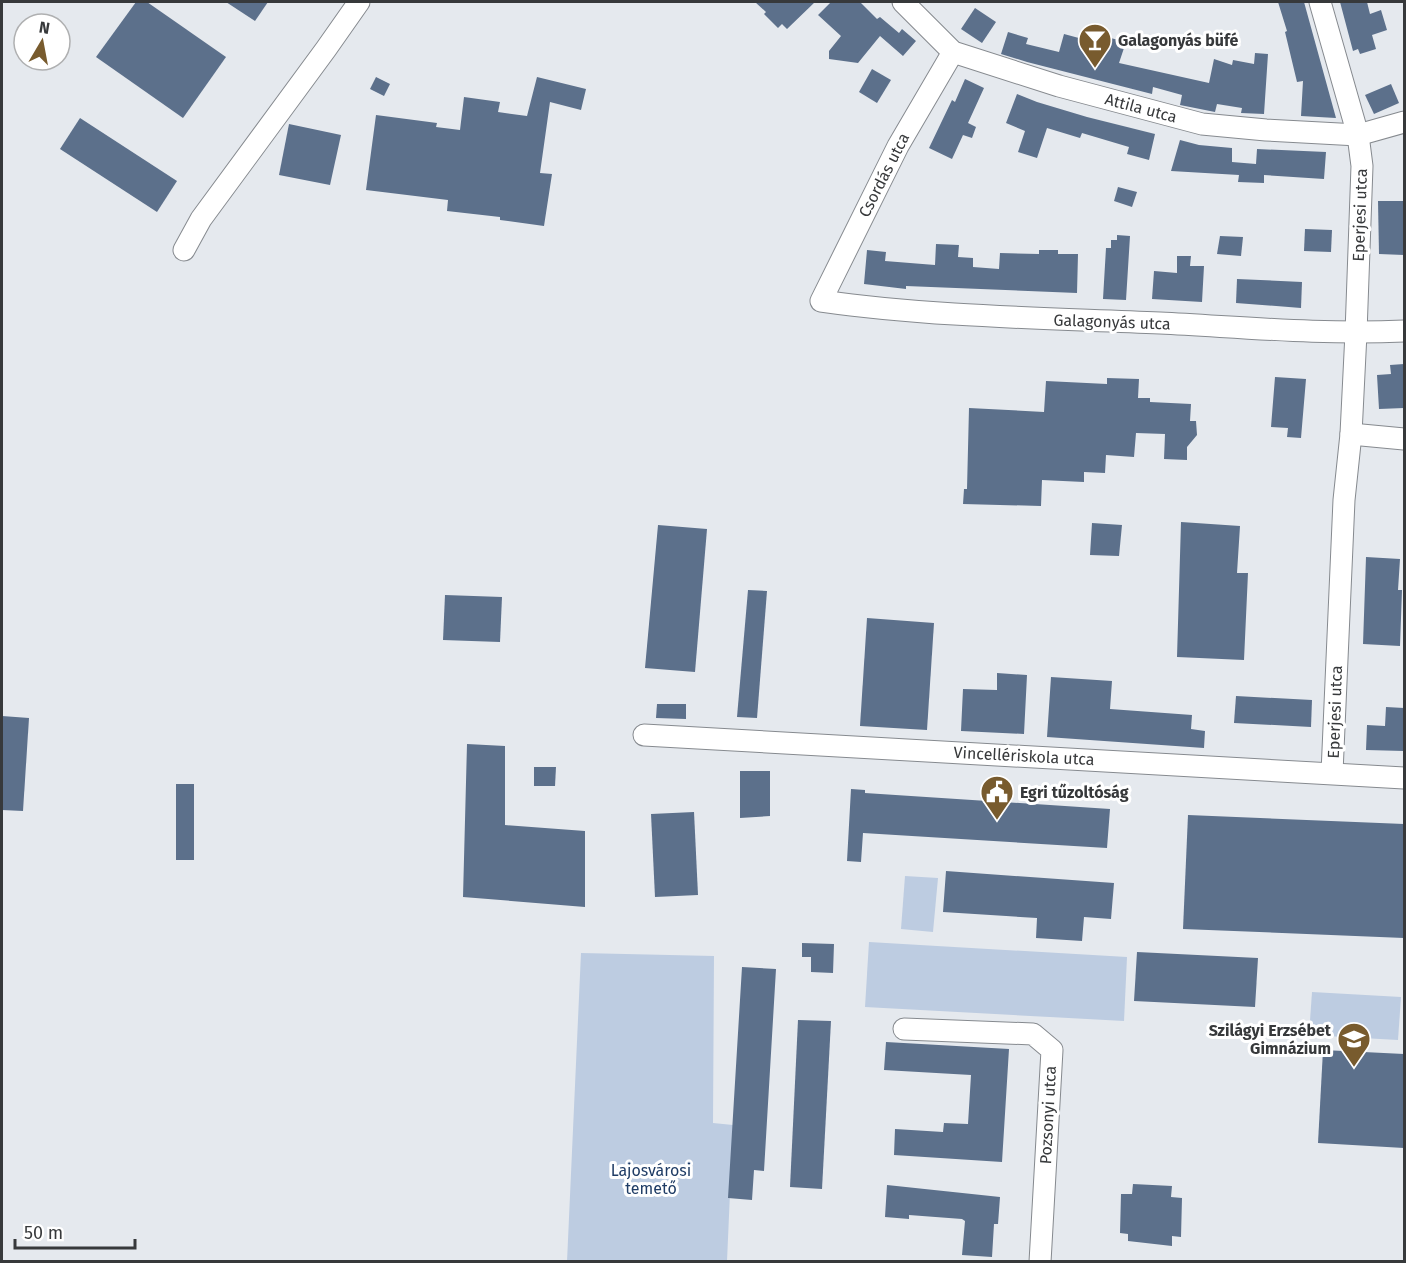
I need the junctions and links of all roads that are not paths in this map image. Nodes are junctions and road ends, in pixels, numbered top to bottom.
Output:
1 (358, 2) edge
2 (903, 2) edge
3 (1320, 2) edge
4 (953, 52) junction
5 (1404, 122) edge
6 (1358, 135) junction
7 (184, 250) dead end
8 (821, 301) joint
9 (1404, 331) edge
10 (1356, 333) junction
11 (1351, 434) junction
12 (1404, 439) edge
13 (644, 735) dead end
14 (1332, 773) junction
15 (1404, 778) edge
16 (903, 1029) dead end
17 (1040, 1262) edge

1 - 7 street
2 - 4 street, Attila utca
3 - 6 street, Eperjesi utca
4 - 6 street, Attila utca
4 - 8 street, Csordás utca
5 - 6 street, Attila utca
6 - 10 street, Eperjesi utca
8 - 10 street, Galagonyás utca
9 - 10 street, Galagonyás utca
10 - 11 street, Eperjesi utca
11 - 12 street
11 - 14 street, Eperjesi utca
13 - 14 street, Vincellériskola utca
14 - 15 street, Vincellériskola utca
16 - 17 street, Pozsonyi utca

